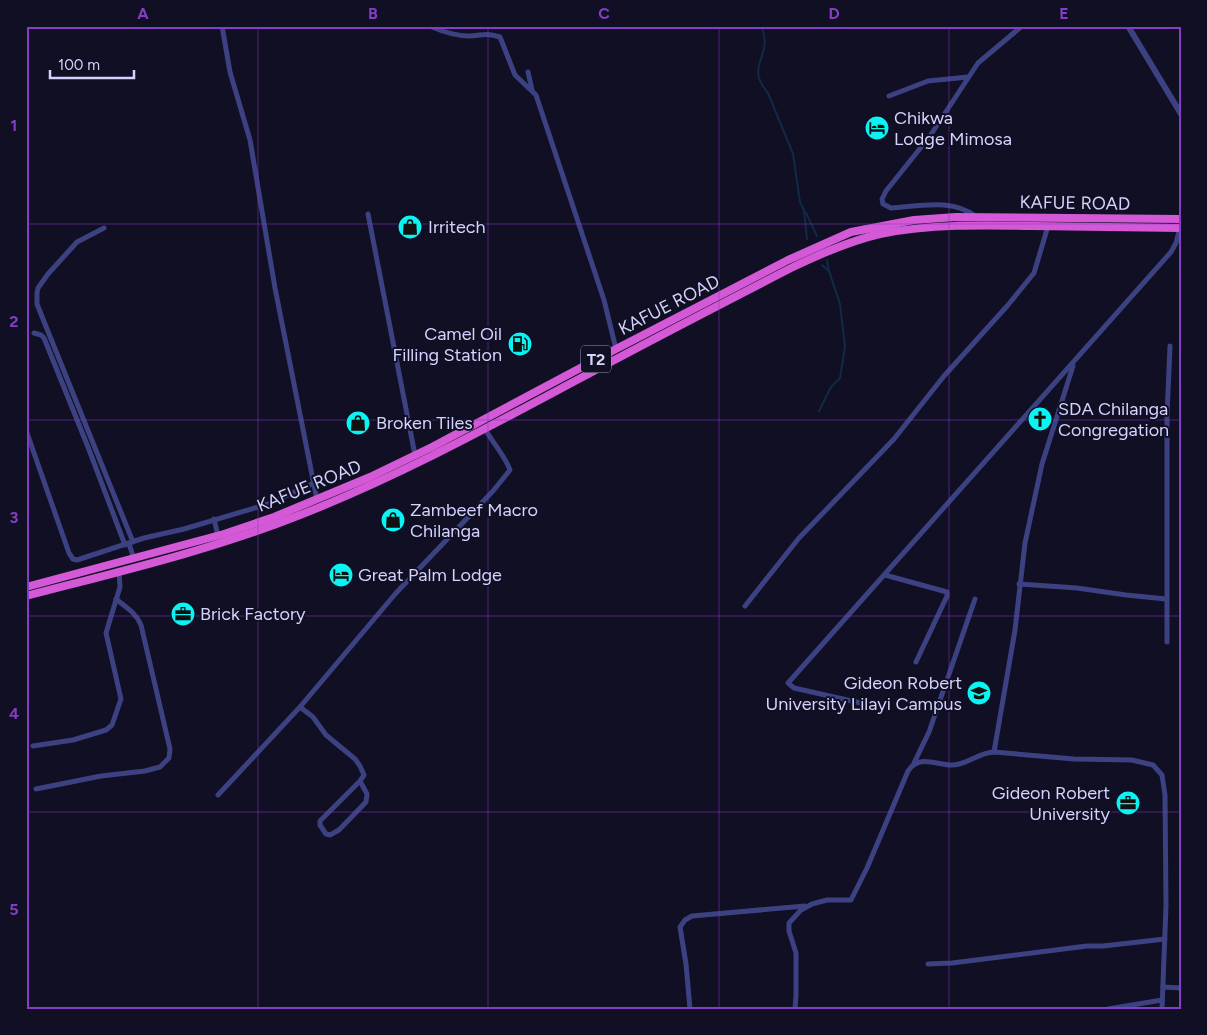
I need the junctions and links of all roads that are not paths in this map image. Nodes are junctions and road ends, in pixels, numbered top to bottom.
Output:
1 (222, 26) edge
2 (1022, 26) edge
3 (1128, 26) edge
4 (432, 27) edge
5 (528, 72) dead end
6 (968, 77) junction
7 (532, 90) junction
8 (889, 96) dead end
9 (1181, 114) edge
10 (368, 214) dead end
11 (977, 217) junction
12 (1181, 219) edge
13 (1048, 226) junction
14 (104, 228) dead end
15 (1180, 228) edge
16 (34, 333) dead end
17 (1170, 346) dead end
18 (616, 349) junction
19 (1074, 363) junction
20 (485, 429) junction
21 (26, 430) edge
22 (415, 455) junction
23 (314, 483) junction
24 (318, 500) junction
25 (214, 519) junction
26 (218, 536) junction
27 (129, 544) junction
28 (134, 559) junction
29 (119, 572) junction
30 (885, 575) junction
31 (1019, 584) junction
32 (26, 587) edge
33 (26, 596) edge
34 (116, 599) junction
35 (975, 599) dead end
36 (1166, 599) junction
37 (745, 606) dead end
38 (1167, 642) dead end
39 (916, 662) dead end
40 (874, 706) dead end
41 (300, 707) junction
42 (33, 746) dead end
43 (994, 752) junction
44 (914, 763) junction
45 (360, 781) junction
46 (36, 789) dead end
47 (218, 795) dead end
48 (806, 906) junction
49 (1165, 939) junction
50 (928, 964) dead end
51 (1163, 987) junction
52 (1181, 988) edge
53 (1162, 1000) junction
54 (690, 1009) edge
55 (795, 1009) edge
56 (1108, 1009) edge
57 (1162, 1009) edge

1 - 23 street
2 - 6 street
3 - 9 street
4 - 7 street
5 - 7 street
6 - 8 street
6 - 11 street
7 - 18 street
10 - 22 street
11 - 12 highway, KAFUE ROAD / T2
11 - 18 highway, KAFUE ROAD / T2
13 - 15 highway, KAFUE ROAD / T2
13 - 20 highway, KAFUE ROAD / T2
13 - 37 street
14 - 27 street
15 - 19 street
16 - 27 street
17 - 36 street
18 - 22 highway, KAFUE ROAD / T2
19 - 30 street
19 - 31 street
20 - 29 highway, KAFUE ROAD / T2
20 - 41 street
21 - 27 street
22 - 24 highway, KAFUE ROAD / T2
23 - 24 street
23 - 25 street
24 - 26 highway, KAFUE ROAD / T2
25 - 26 street
25 - 27 street
26 - 28 highway, KAFUE ROAD / T2
27 - 28 street
28 - 32 highway, KAFUE ROAD / T2
29 - 33 highway, KAFUE ROAD / T2
29 - 34 street
30 - 39 street
30 - 40 street
31 - 36 street
31 - 43 street
34 - 42 street
34 - 46 street
35 - 44 street
36 - 38 street
41 - 45 street
41 - 47 street
43 - 44 street
43 - 49 street
44 - 48 street
45 - 45 street
48 - 54 street
48 - 55 street
49 - 50 street
49 - 51 street
51 - 52 street
51 - 53 street
53 - 56 street
53 - 57 street

